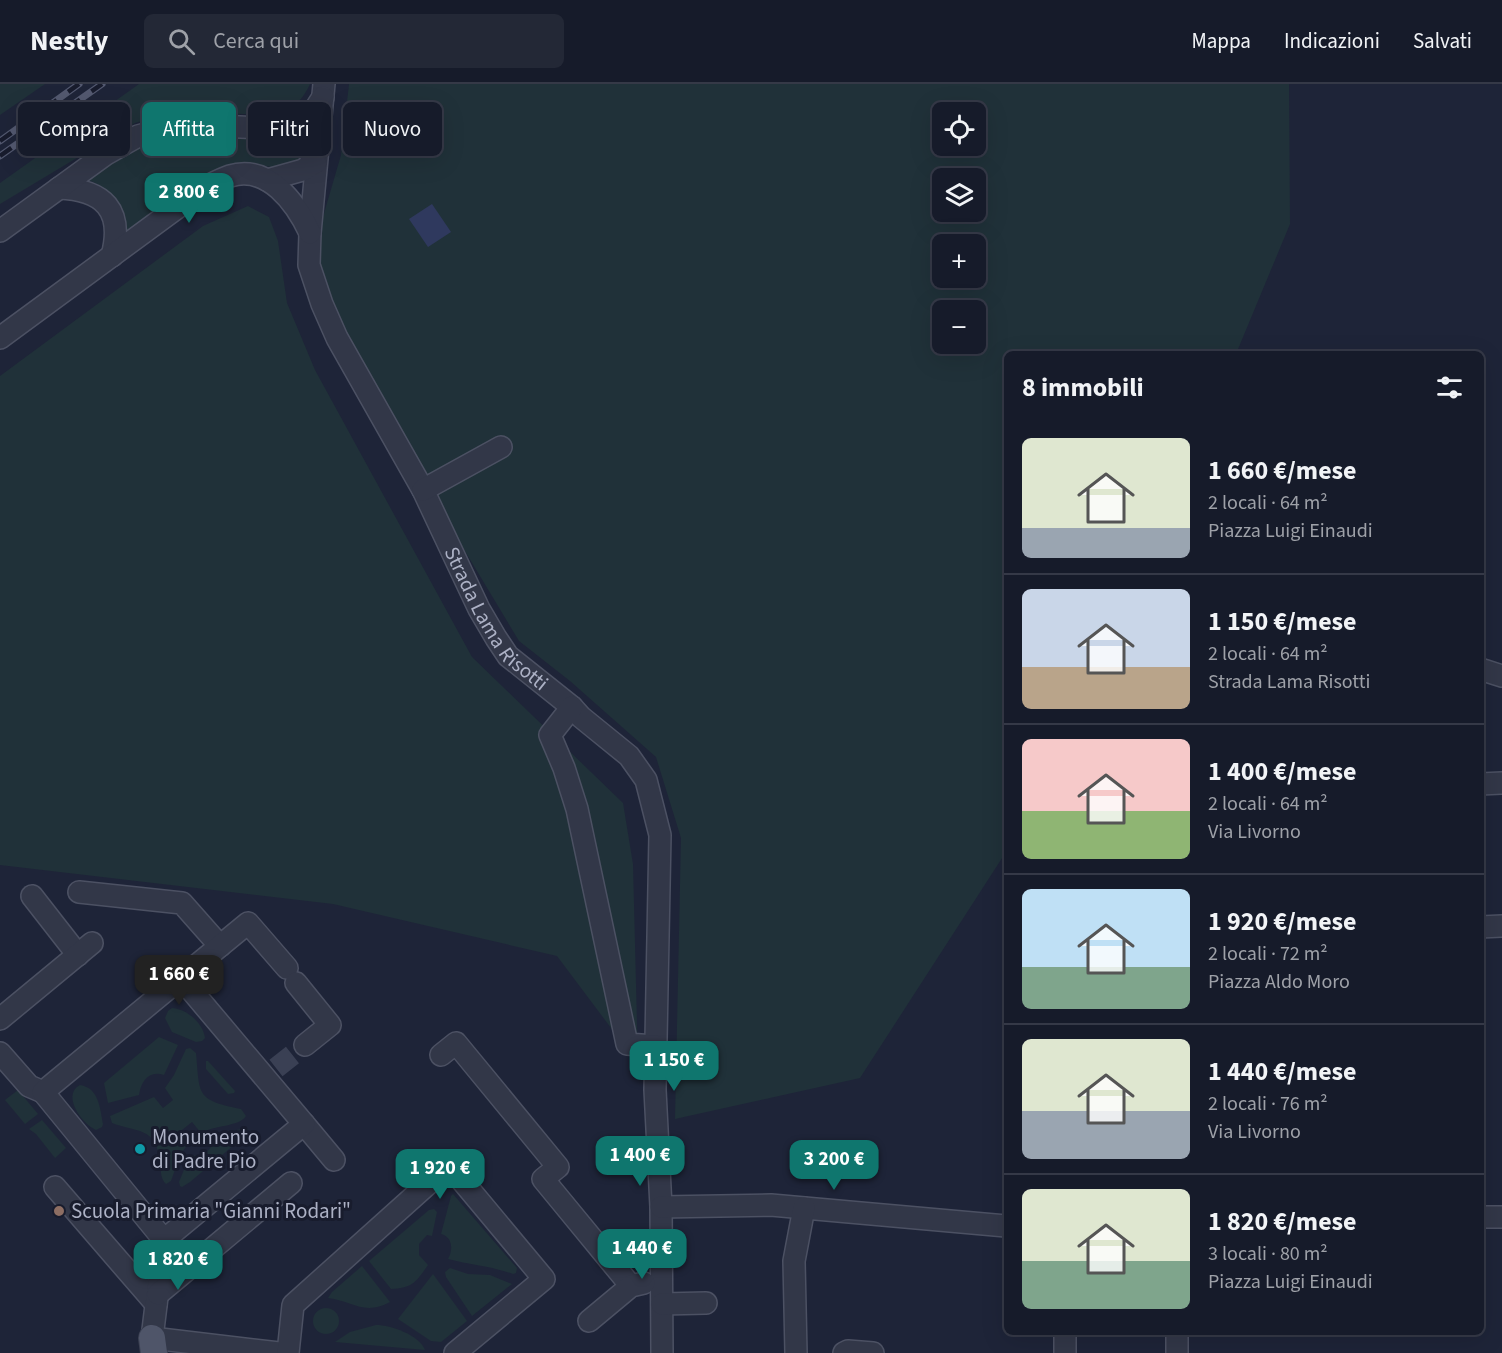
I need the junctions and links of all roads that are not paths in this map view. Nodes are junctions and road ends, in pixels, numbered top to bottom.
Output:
1 (324, 91) edge
2 (248, 127) edge
3 (312, 156) edge
4 (316, 162) junction
5 (267, 180) junction
6 (59, 188) junction
7 (0, 231) edge
8 (310, 233) junction
9 (112, 256) junction
10 (0, 338) edge
11 (501, 447) dead end
12 (423, 490) junction
13 (1484, 670) edge
14 (1502, 676) edge
15 (572, 707) junction
16 (1502, 783) edge
17 (1484, 784) edge
18 (79, 892) dead end
19 (32, 896) dead end
20 (1502, 926) edge
21 (1484, 927) edge
22 (220, 946) junction
23 (181, 978) junction
24 (0, 1019) edge
25 (305, 1045) tunnel mouth
26 (655, 1046) junction
27 (441, 1055) dead end
28 (4, 1064) edge
29 (44, 1092) junction
30 (304, 1124) junction
31 (334, 1160) dead end
32 (291, 1183) dead end
33 (55, 1187) dead end
34 (661, 1207) junction
35 (804, 1208) junction
36 (1484, 1217) edge
37 (1502, 1217) edge
38 (1004, 1226) edge
39 (164, 1240) junction
40 (662, 1279) junction
41 (631, 1286) junction
42 (157, 1299) junction
43 (706, 1303) dead end
44 (662, 1304) junction
45 (589, 1321) dead end
46 (1065, 1335) edge
47 (1177, 1335) edge
48 (153, 1345) edge
49 (279, 1353) edge
50 (288, 1353) edge
51 (455, 1353) edge
52 (662, 1353) edge
53 (796, 1353) edge
54 (844, 1353) edge
55 (873, 1353) edge
56 (1065, 1353) edge
57 (1178, 1353) edge

1 - 4 street, Strada Lama Risotti
2 - 6 street
3 - 4 street
4 - 5 street
4 - 8 street, Strada Lama Risotti
5 - 8 street
5 - 9 street
6 - 7 street
6 - 9 street
8 - 12 street, Strada Lama Risotti
9 - 10 street
11 - 12 street
12 - 15 street, Strada Lama Risotti
13 - 14 street
15 - 26 street, Strada Lama Risotti
15 - 26 street
16 - 17 street
18 - 22 street
19 - 24 street
20 - 21 street
22 - 23 street
22 - 25 street
23 - 29 street
23 - 30 street
26 - 34 street, Strada Lama Risotti
27 - 41 street
28 - 29 street
29 - 39 street
30 - 31 street
30 - 39 street
32 - 42 street
33 - 42 street
34 - 35 street
34 - 40 street, Strada Lama Risotti
35 - 38 street
35 - 53 street
36 - 37 street
39 - 42 street
40 - 41 street
40 - 44 street, Strada Lama Risotti
41 - 45 street
42 - 48 street
43 - 44 street
44 - 52 street, Strada Lama Risotti
46 - 56 street
47 - 57 street
48 - 49 street
50 - 51 street
54 - 55 street

